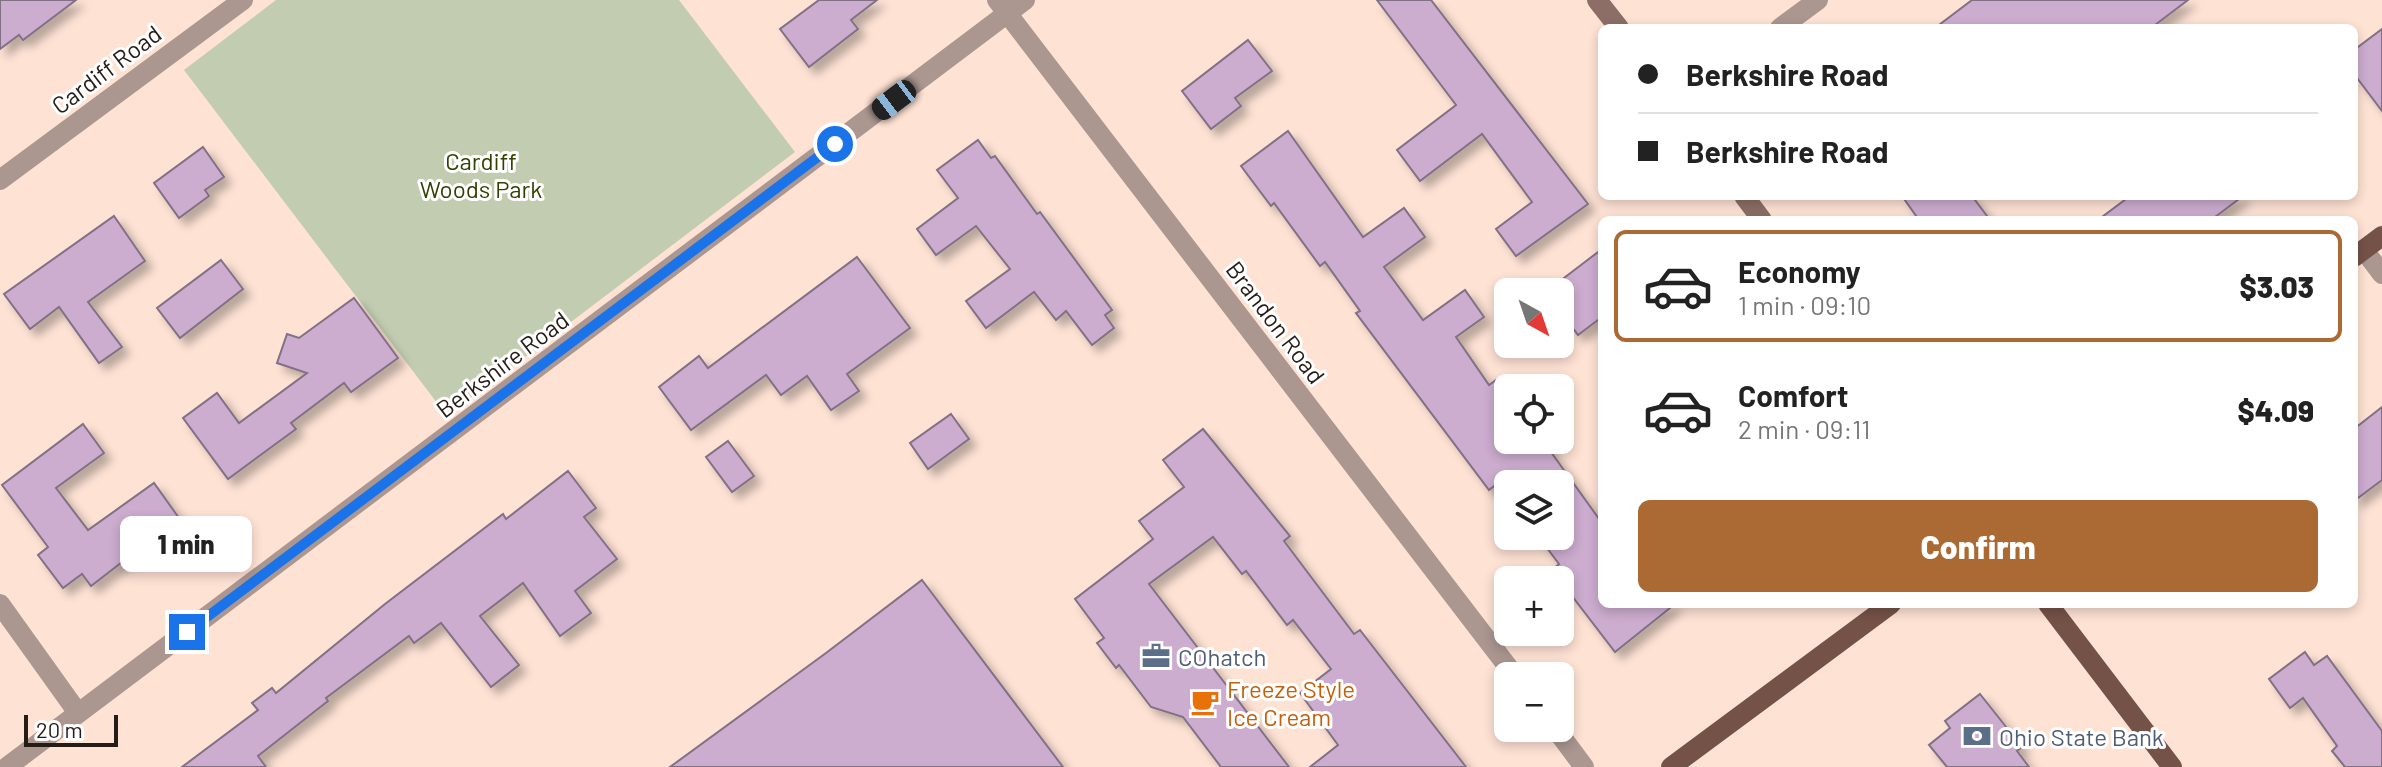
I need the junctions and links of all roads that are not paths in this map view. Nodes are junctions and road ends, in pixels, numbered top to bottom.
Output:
1 (243, 0) edge
2 (1025, 0) edge
3 (1597, 0) edge
4 (1818, 0) edge
5 (1002, 7) edge
6 (1616, 24) edge
7 (1785, 24) edge
8 (0, 180) edge
9 (2382, 236) edge
10 (2359, 254) edge
11 (2382, 274) edge
12 (0, 604) edge
13 (1886, 608) edge
14 (2051, 608) edge
15 (1504, 662) edge
16 (78, 713) junction
17 (1565, 742) edge
18 (7, 767) edge
19 (1584, 767) edge
20 (1671, 767) edge
21 (2172, 767) edge

1 - 8 street, Cardiff Road
2 - 5 street, Berkshire Road
3 - 6 main road
4 - 7 street
5 - 15 street, Brandon Road
5 - 16 street, Berkshire Road
9 - 10 main road
10 - 11 street
12 - 16 street
13 - 20 main road
14 - 21 main road
16 - 18 street, Berkshire Road
17 - 19 street

